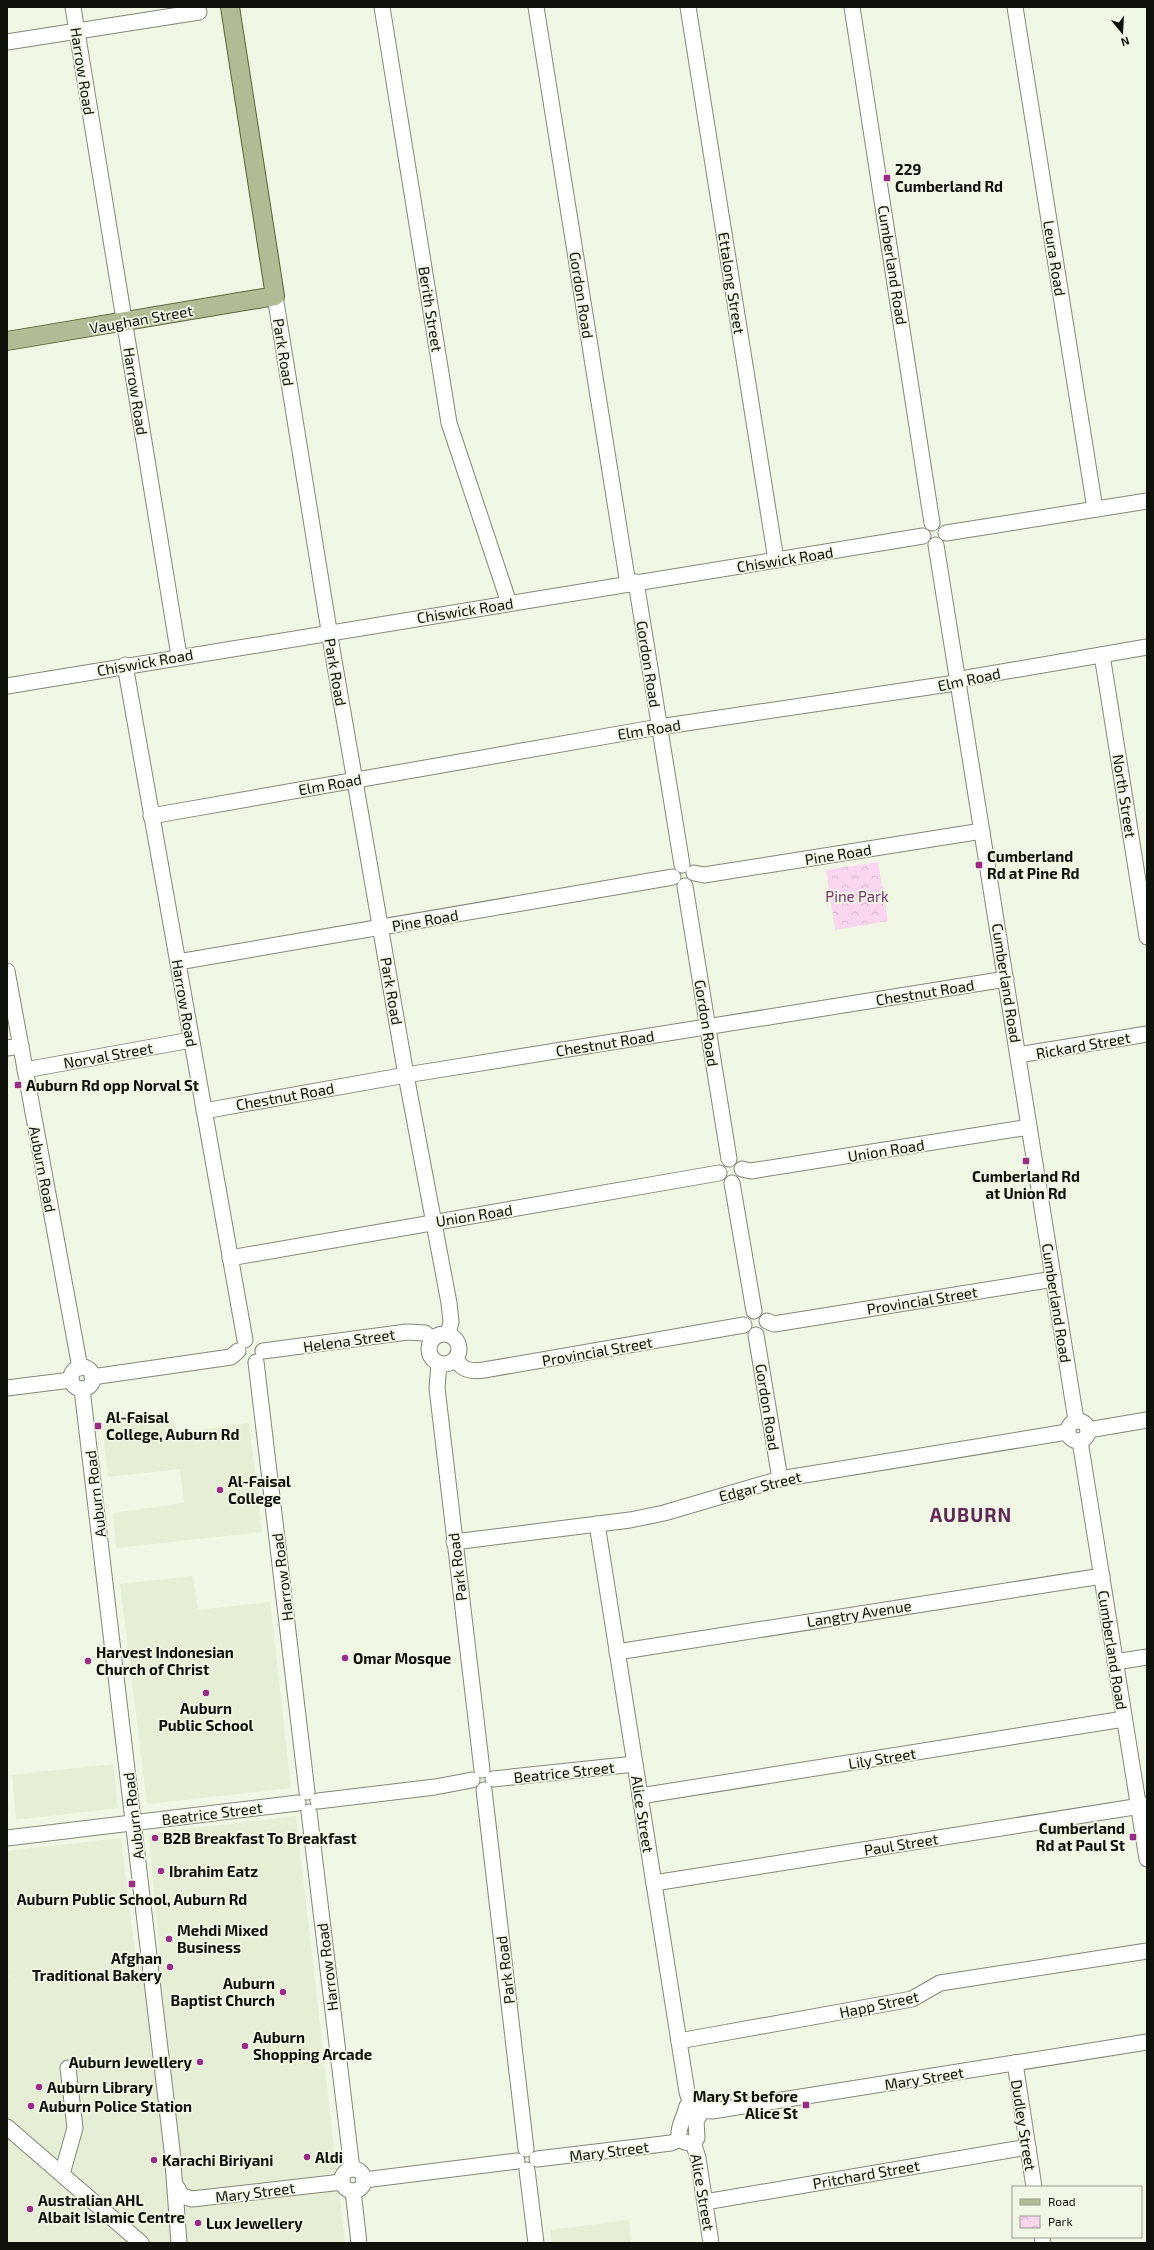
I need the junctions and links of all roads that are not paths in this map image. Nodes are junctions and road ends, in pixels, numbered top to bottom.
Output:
1 (73, 7) edge
2 (230, 7) edge
3 (382, 7) edge
4 (536, 7) edge
5 (688, 7) edge
6 (852, 7) edge
7 (1015, 7) edge
8 (199, 12) dead end
9 (77, 31) junction
10 (7, 42) edge
11 (275, 296) junction
12 (124, 322) junction
13 (7, 341) edge
14 (1147, 501) edge
15 (1095, 509) junction
16 (932, 523) junction
17 (946, 533) junction
18 (924, 536) junction
19 (936, 545) junction
20 (776, 560) junction
21 (632, 583) junction
22 (508, 603) junction
23 (329, 632) junction
24 (1147, 647) edge
25 (1102, 655) junction
26 (179, 656) junction
27 (125, 666) junction
28 (958, 681) junction
29 (7, 686) edge
30 (659, 727) junction
31 (355, 780) junction
32 (151, 816) junction
33 (982, 831) junction
34 (677, 871) junction
35 (694, 873) junction
36 (685, 886) junction
37 (380, 927) junction
38 (1147, 937) edge
39 (178, 962) junction
40 (7, 971) edge
41 (1006, 979) junction
42 (708, 1025) junction
43 (1147, 1034) edge
44 (191, 1040) junction
45 (14, 1047) edge
46 (1018, 1055) junction
47 (25, 1070) junction
48 (406, 1075) junction
49 (204, 1111) junction
50 (1029, 1127) junction
51 (729, 1159) junction
52 (742, 1169) junction
53 (719, 1173) junction
54 (732, 1183) junction
55 (433, 1222) junction
56 (230, 1258) junction
57 (1054, 1279) junction
58 (754, 1312) junction
59 (767, 1321) junction
60 (744, 1325) junction
61 (448, 1334) junction
62 (756, 1335) junction
63 (432, 1339) junction
64 (242, 1345) junction
65 (259, 1357) junction
66 (455, 1359) junction
67 (439, 1363) junction
68 (78, 1379) junction
69 (7, 1388) edge
70 (1076, 1420) junction
71 (1147, 1420) edge
72 (1067, 1432) junction
73 (1084, 1436) junction
74 (780, 1479) junction
75 (597, 1524) junction
76 (454, 1542) junction
77 (1102, 1576) junction
78 (617, 1652) junction
79 (1147, 1657) edge
80 (1115, 1662) junction
81 (1124, 1719) junction
82 (635, 1764) junction
83 (483, 1780) junction
84 (640, 1796) junction
85 (308, 1802) junction
86 (1143, 1806) edge
87 (134, 1822) junction
88 (7, 1838) edge
89 (1147, 1859) edge
90 (654, 1882) junction
91 (1147, 1951) edge
92 (679, 2041) junction
93 (1147, 2042) edge
94 (1015, 2064) junction
95 (68, 2068) dead end
96 (696, 2107) junction
97 (7, 2127) edge
98 (687, 2141) junction
99 (1028, 2147) junction
100 (523, 2160) junction
101 (352, 2170) junction
102 (62, 2174) junction
103 (364, 2180) junction
104 (175, 2184) junction
105 (1034, 2186) edge
106 (348, 2187) junction
107 (705, 2202) junction
108 (140, 2243) edge
109 (179, 2243) edge
110 (359, 2243) edge
111 (536, 2243) edge
112 (711, 2243) edge

1 - 9 street, Harrow Road
2 - 11 main road, Park Road
3 - 22 street, Berith Street
4 - 21 street, Gordon Road
5 - 20 street, Ettalong Street
6 - 16 street, Cumberland Road
7 - 15 street, Leura Road
8 - 9 street
9 - 10 street
9 - 12 street, Harrow Road
11 - 12 main road, Vaughan Street
11 - 23 street, Park Road
12 - 13 main road, Vaughan Street
12 - 26 street, Harrow Road
14 - 15 street
15 - 17 street
16 - 17 street
16 - 18 street
17 - 19 street
18 - 19 street
18 - 20 street, Chiswick Road
19 - 28 street, Cumberland Road
20 - 21 street, Chiswick Road
21 - 22 street, Chiswick Road
21 - 30 street, Gordon Road
22 - 23 street, Chiswick Road
23 - 26 street, Chiswick Road
23 - 31 street, Park Road
24 - 25 street, Elm Road
25 - 28 street, Elm Road
25 - 38 street, North Street
26 - 27 street, Chiswick Road
27 - 29 street, Chiswick Road
27 - 32 street, Harrow Road
28 - 30 street, Elm Road
28 - 33 street, Cumberland Road
30 - 31 street, Elm Road
30 - 34 street, Gordon Road
31 - 32 street, Elm Road
31 - 37 street, Park Road
32 - 39 street, Harrow Road
33 - 35 street, Pine Road
33 - 41 street, Cumberland Road
34 - 35 street
34 - 36 street
34 - 37 street, Pine Road
35 - 36 street
36 - 42 street, Gordon Road
37 - 39 street, Pine Road
37 - 48 street, Park Road
39 - 44 street, Harrow Road
40 - 45 street, Auburn Road
41 - 42 street, Chestnut Road
41 - 46 street, Cumberland Road
42 - 48 street, Chestnut Road
42 - 51 street, Gordon Road
43 - 46 street, Rickard Street
44 - 47 street, Norval Street
44 - 49 street, Harrow Road
45 - 47 street, Auburn Road
46 - 50 street, Cumberland Road
47 - 68 street, Auburn Road
48 - 49 street, Chestnut Road
48 - 55 street, Park Road
49 - 56 street, Harrow Road
50 - 52 street, Union Road
50 - 57 street, Cumberland Road
51 - 52 street
51 - 53 street
52 - 54 street
53 - 54 street
53 - 55 street, Union Road
54 - 58 street
55 - 56 street, Union Road
55 - 61 street, Park Road
56 - 64 street, Harrow Road
57 - 59 street, Provincial Street
57 - 70 street, Cumberland Road
58 - 59 street
58 - 60 street
59 - 62 street
60 - 62 street
60 - 66 street, Provincial Street
61 - 63 street
61 - 66 street
62 - 74 street, Gordon Road
63 - 65 street, Helena Street
63 - 67 street
64 - 65 street
64 - 68 street
65 - 85 street, Harrow Road
66 - 67 street
67 - 76 street, Park Road
68 - 69 street
68 - 87 street, Auburn Road
70 - 72 street
70 - 73 street
71 - 73 street
72 - 73 street
72 - 74 street, Edgar Street
73 - 77 street, Cumberland Road
74 - 75 street, Edgar Street
75 - 76 street, Edgar Street
75 - 78 street, Alice Street
76 - 83 street, Park Road
77 - 78 street, Langtry Avenue
77 - 80 street, Cumberland Road
78 - 82 street, Alice Street
79 - 80 street
80 - 81 street, Cumberland Road
81 - 84 street, Lily Street
81 - 86 street, Cumberland Road
82 - 83 street, Beatrice Street
82 - 84 street, Alice Street
83 - 85 street, Beatrice Street
83 - 100 street, Park Road
84 - 90 street, Alice Street
85 - 87 street, Beatrice Street
85 - 101 street, Harrow Road
86 - 89 street, Cumberland Road
86 - 90 street, Paul Street
87 - 88 street, Beatrice Street
87 - 104 street, Auburn Road
90 - 92 street, Alice Street
91 - 92 street, Happ Street
92 - 96 street, Alice Street
93 - 94 street, Mary Street
94 - 96 street, Mary Street
94 - 99 street, Dudley Street
95 - 102 street
96 - 98 street
97 - 102 street
98 - 100 street, Mary Street
98 - 107 street, Alice Street
99 - 105 street, Dudley Street
99 - 107 street, Pritchard Street
100 - 103 street
100 - 111 street, Park Road
101 - 103 street
101 - 106 street
102 - 108 street
103 - 106 street
104 - 106 street, Mary Street
104 - 109 street, Auburn Road
106 - 110 street
107 - 112 street, Alice Street

